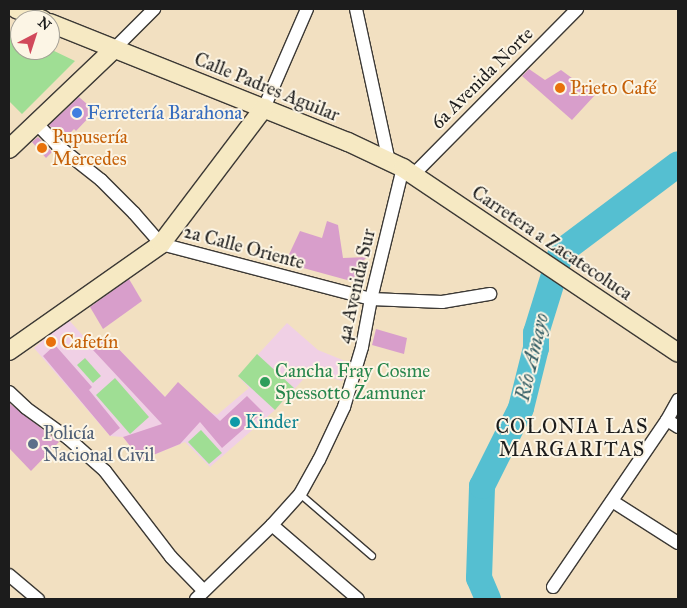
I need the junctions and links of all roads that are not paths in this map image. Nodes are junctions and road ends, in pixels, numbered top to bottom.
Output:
1 (154, 9) edge
2 (307, 9) edge
3 (356, 9) edge
4 (577, 9) edge
5 (60, 27) edge
6 (114, 49) junction
7 (264, 108) junction
8 (36, 123) junction
9 (9, 150) edge
10 (402, 167) junction
11 (161, 244) junction
12 (490, 294) dead end
13 (371, 299) junction
14 (9, 351) edge
15 (678, 353) edge
16 (9, 392) edge
17 (678, 400) edge
18 (673, 423) edge
19 (300, 494) junction
20 (612, 501) junction
21 (272, 525) junction
22 (678, 543) edge
23 (372, 556) dead end
24 (9, 575) edge
25 (553, 587) dead end
26 (200, 595) edge
27 (38, 599) edge
28 (358, 599) edge

1 - 6 street
2 - 7 street
3 - 10 street
4 - 10 street, 6a Avenida Norte
5 - 6 main road, Calle Padres Aguilar
6 - 7 main road, Calle Padres Aguilar
6 - 8 main road
7 - 10 main road, Calle Padres Aguilar
7 - 11 main road
8 - 9 main road
8 - 11 street, 2a Calle Oriente
10 - 13 street, 4a Avenida Sur
10 - 15 main road, Carretera a Zacatecoluca
11 - 13 street, 2a Calle Oriente
11 - 14 main road
12 - 13 street, 2a Calle Oriente
13 - 19 street, 4a Avenida Sur
16 - 26 street
17 - 18 street
18 - 20 street
19 - 21 street, 4a Avenida Sur
19 - 23 lane
20 - 22 street
20 - 25 street
21 - 26 street, 4a Avenida Sur
21 - 28 street
24 - 27 street

